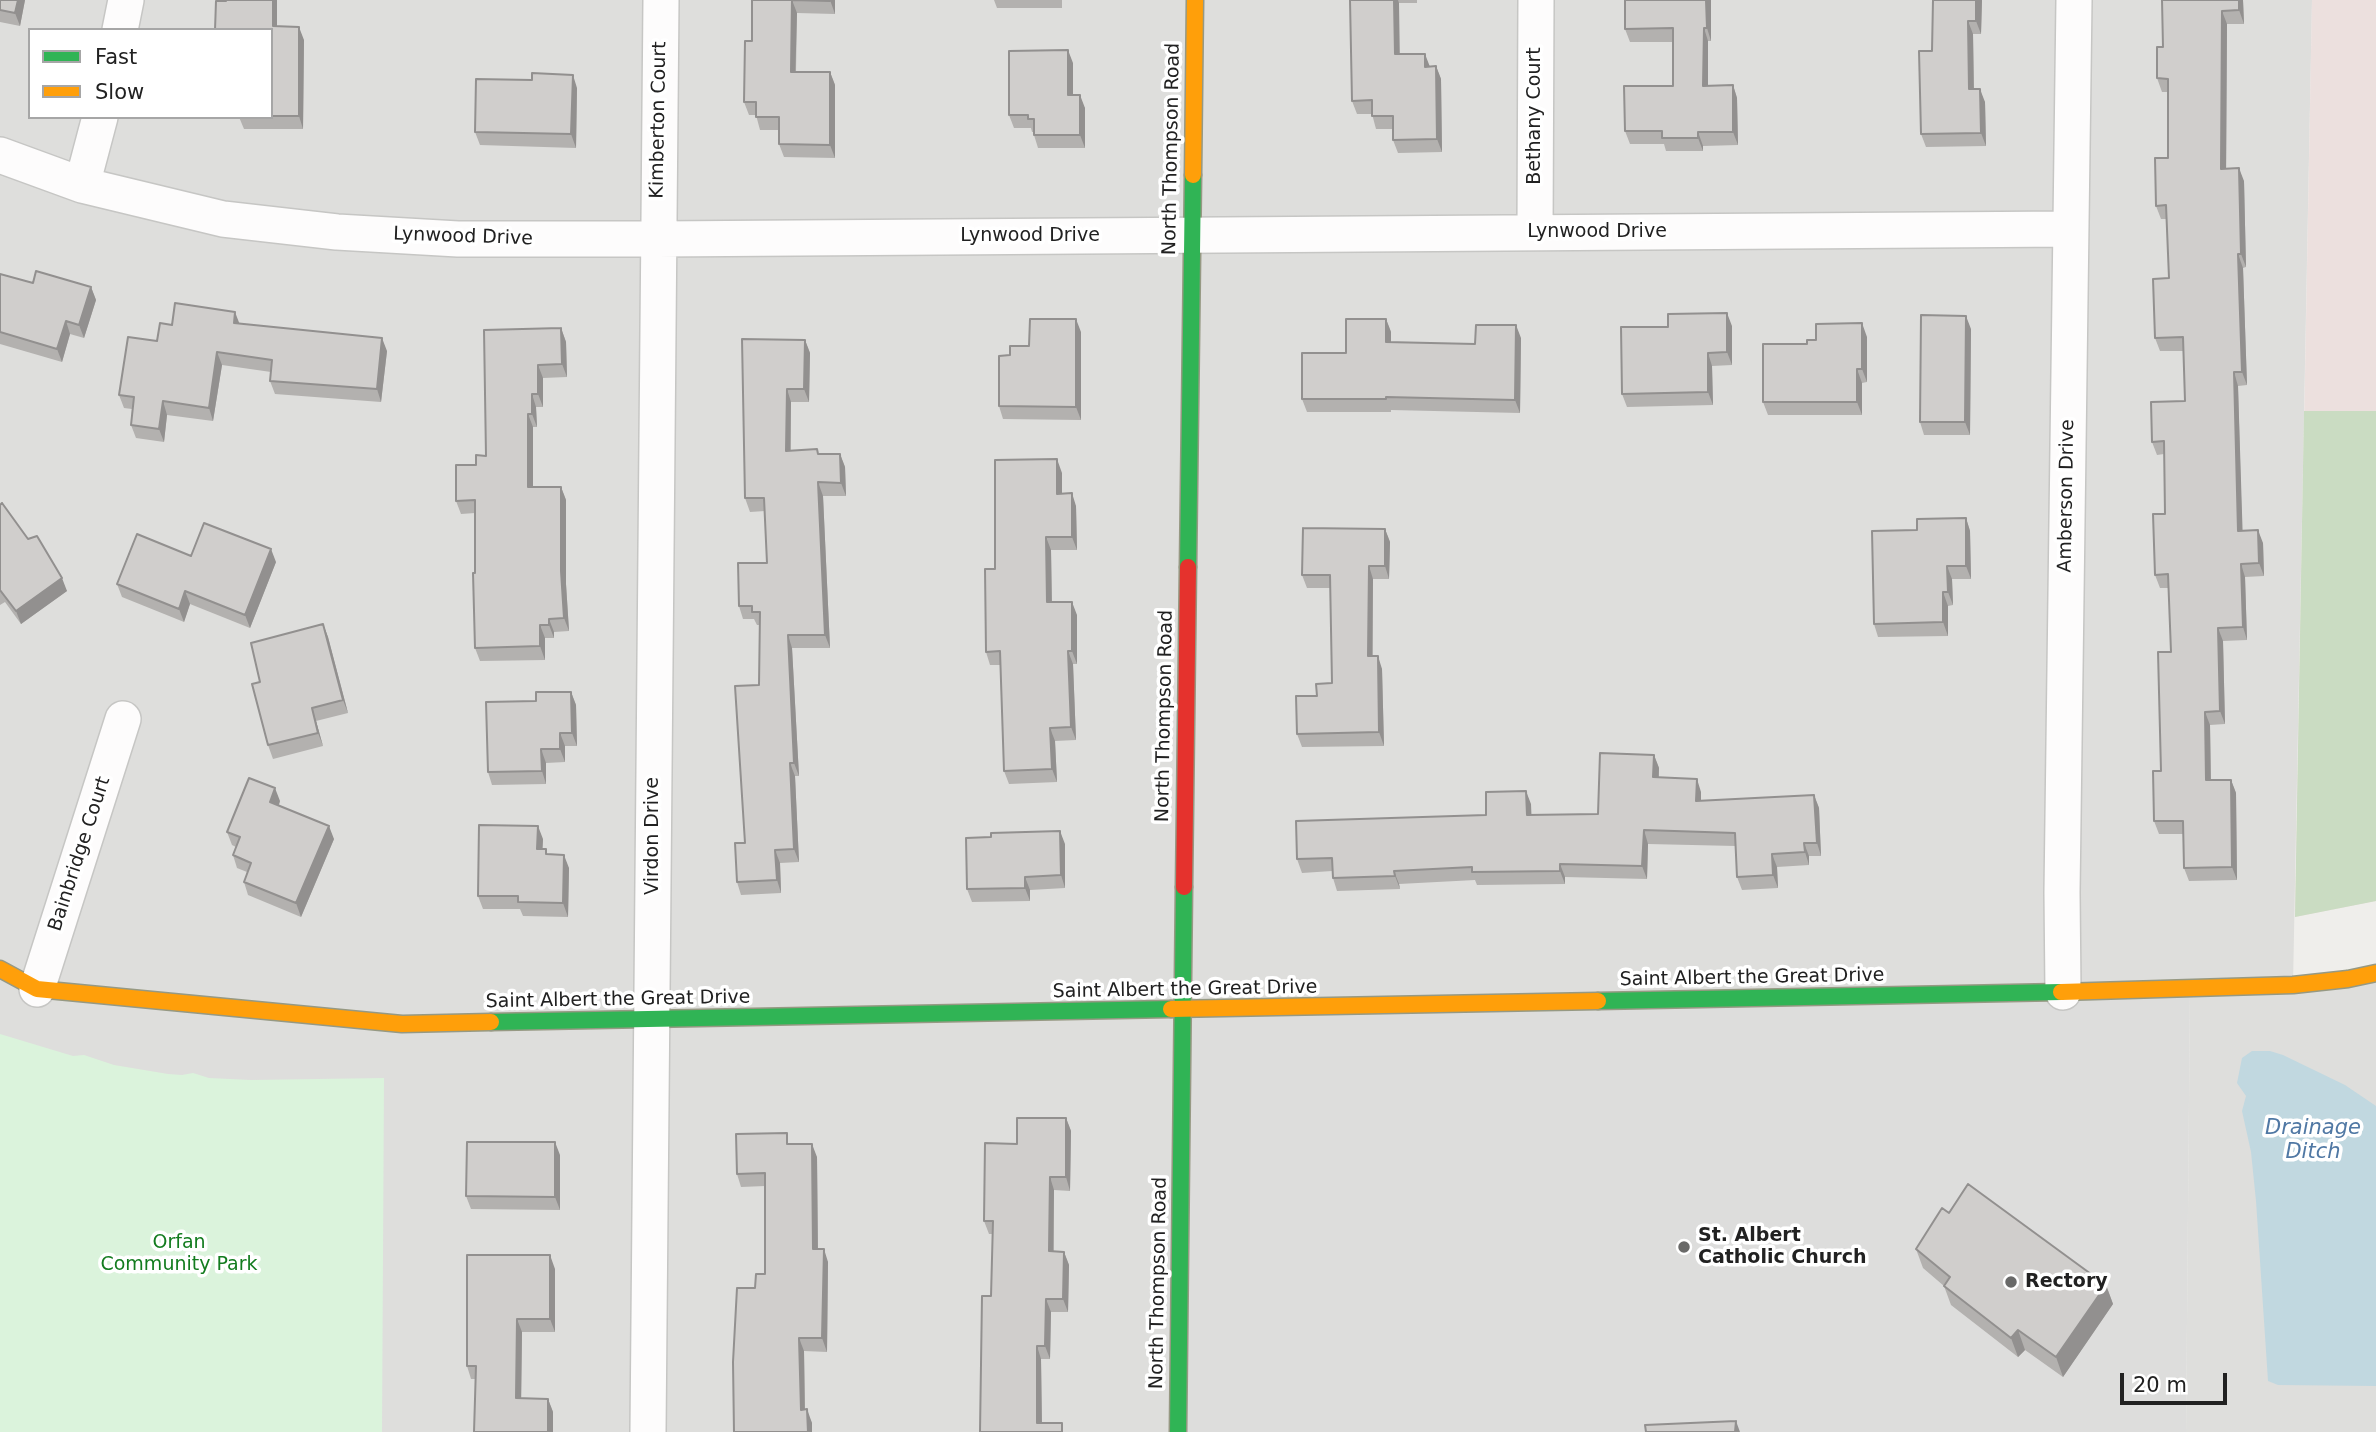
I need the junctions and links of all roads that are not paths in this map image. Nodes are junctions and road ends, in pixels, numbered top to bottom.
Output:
1 (126, 0) edge
2 (661, 0) edge
3 (1195, 0) edge
4 (1536, 0) edge
5 (2074, 0) edge
6 (120, 28) edge
7 (99, 119) edge
8 (0, 155) edge
9 (82, 185) junction
10 (2070, 229) junction
11 (1535, 233) junction
12 (1192, 235) junction
13 (657, 239) junction
14 (123, 719) dead end
15 (0, 969) edge
16 (2376, 973) edge
17 (37, 989) junction
18 (2063, 992) junction
19 (1182, 1011) junction
20 (651, 1021) junction
21 (648, 1432) edge
22 (1178, 1432) edge

1 - 6 street
2 - 13 street, Kimberton Court
3 - 12 street, North Thompson Road
4 - 11 street, Bethany Court
5 - 10 street, Amberson Drive
7 - 9 street
8 - 9 street, Lynwood Drive
9 - 13 street, Lynwood Drive
10 - 11 street, Lynwood Drive
10 - 18 street, Amberson Drive
11 - 12 street, Lynwood Drive
12 - 13 street, Lynwood Drive
12 - 19 street, North Thompson Road
13 - 20 street, Virdon Drive
14 - 17 street, Bainbridge Court
15 - 17 street, Saint Albert the Great Drive
16 - 18 street, Saint Albert the Great Drive
17 - 20 street, Saint Albert the Great Drive
18 - 19 street, Saint Albert the Great Drive
19 - 20 street, Saint Albert the Great Drive
19 - 22 street, North Thompson Road
20 - 21 street, Virdon Drive

